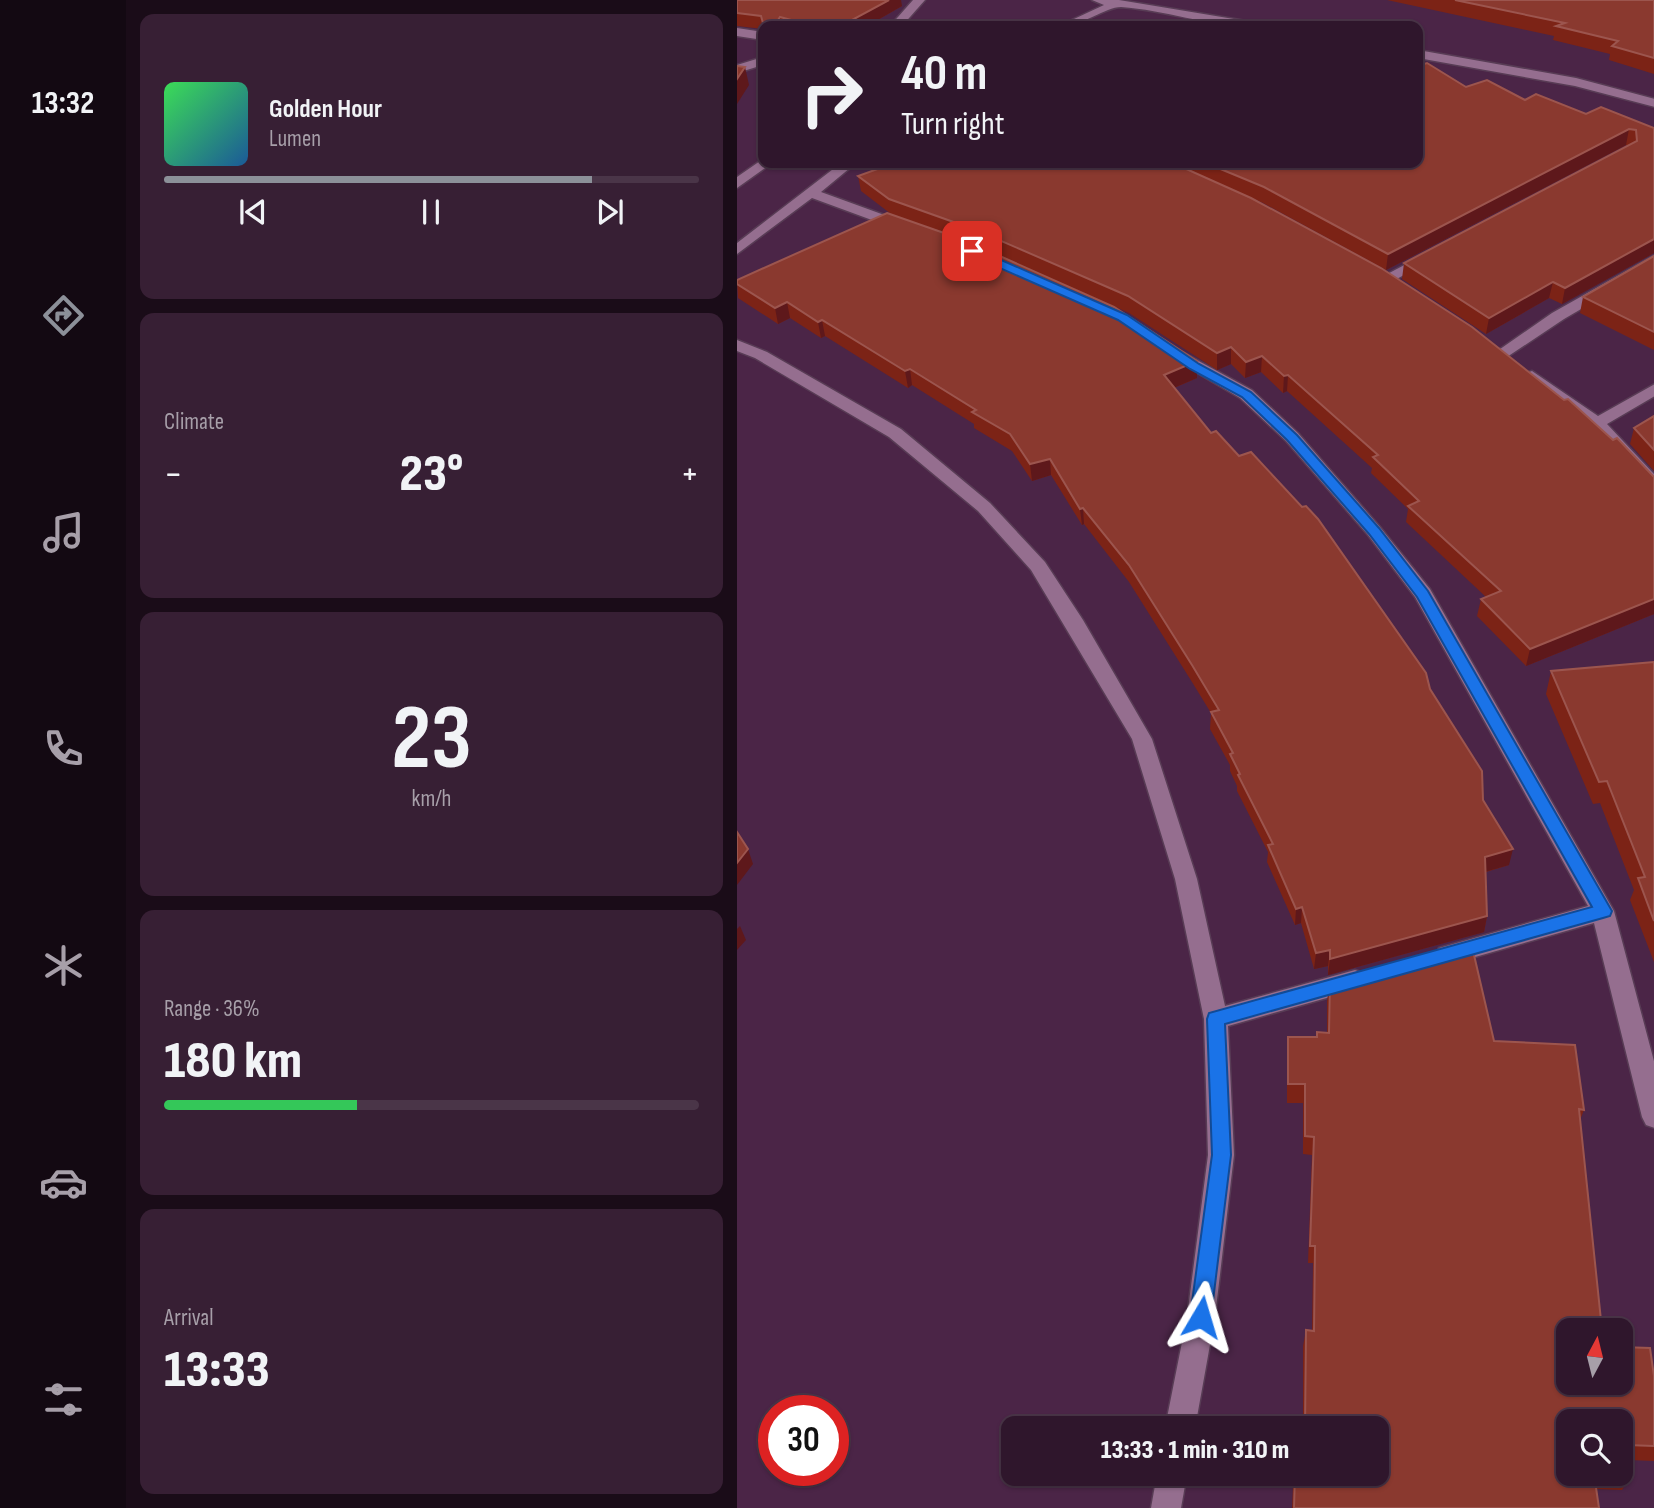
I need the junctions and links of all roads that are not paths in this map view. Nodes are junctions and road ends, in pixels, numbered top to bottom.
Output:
1 (919, 0) edge
2 (1098, 0) edge
3 (1115, 4) junction
4 (900, 21) edge
5 (1076, 21) edge
6 (1221, 21) edge
7 (737, 32) edge
8 (758, 35) edge
9 (1423, 55) edge
10 (758, 63) edge
11 (737, 69) edge
12 (1654, 103) edge
13 (758, 167) edge
14 (843, 168) edge
15 (737, 184) edge
16 (811, 193) junction
17 (922, 234) edge
18 (1446, 247) edge
19 (737, 250) edge
20 (1654, 260) edge
21 (1386, 279) edge
22 (1153, 339) edge
23 (737, 345) edge
24 (1654, 389) edge
25 (1597, 423) junction
26 (1654, 487) edge
27 (1603, 911) junction
28 (1430, 960) edge
29 (1376, 974) edge
30 (1216, 1019) junction
31 (1654, 1117) edge
32 (1182, 1416) edge
33 (1170, 1486) edge
34 (1166, 1508) edge

1 - 4 street
2 - 3 street
3 - 5 street
3 - 6 street
7 - 8 street
9 - 12 street
10 - 11 street
13 - 15 street
14 - 16 street
16 - 17 street
16 - 19 street
18 - 21 street
20 - 25 street
22 - 27 street
23 - 30 street
24 - 25 street
25 - 26 street
27 - 28 street
27 - 31 street
29 - 30 street
30 - 32 street
33 - 34 street

